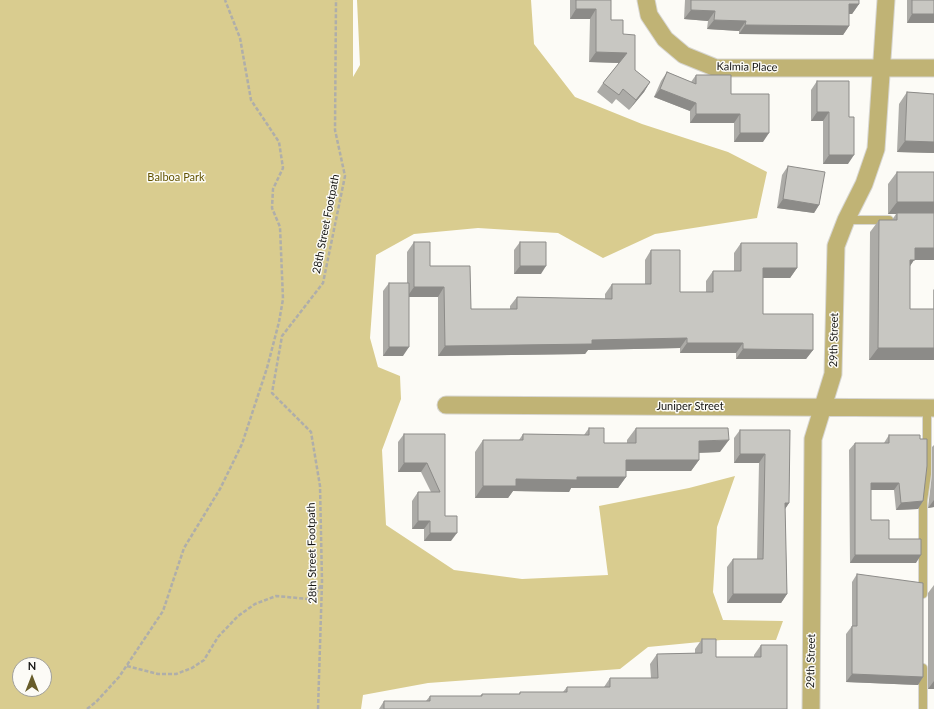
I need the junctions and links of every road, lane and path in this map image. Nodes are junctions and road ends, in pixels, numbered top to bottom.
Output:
1 (225, 0) edge
2 (336, 0) edge
3 (646, 0) edge
4 (886, 0) edge
5 (882, 68) junction
6 (934, 68) edge
7 (846, 220) junction
8 (894, 220) edge
9 (446, 404) dead end
10 (823, 406) junction
11 (931, 408) edge
12 (322, 582) junction
13 (923, 604) edge
14 (923, 657) edge
15 (127, 665) junction
16 (87, 709) edge
17 (318, 709) edge
18 (811, 709) edge
19 (923, 709) edge

1 - 15 path
2 - 12 path, 28th Street Footpath
3 - 5 street, Kalmia Place
4 - 5 street, 29th Street
5 - 6 street, Kalmia Place
5 - 7 street, 29th Street
7 - 8 lane
7 - 10 street, 29th Street
9 - 10 street, Juniper Street
10 - 11 street, Juniper Street
10 - 18 street, 29th Street
11 - 13 lane
12 - 15 path
12 - 17 path, 28th Street Footpath
14 - 19 lane
15 - 16 path

